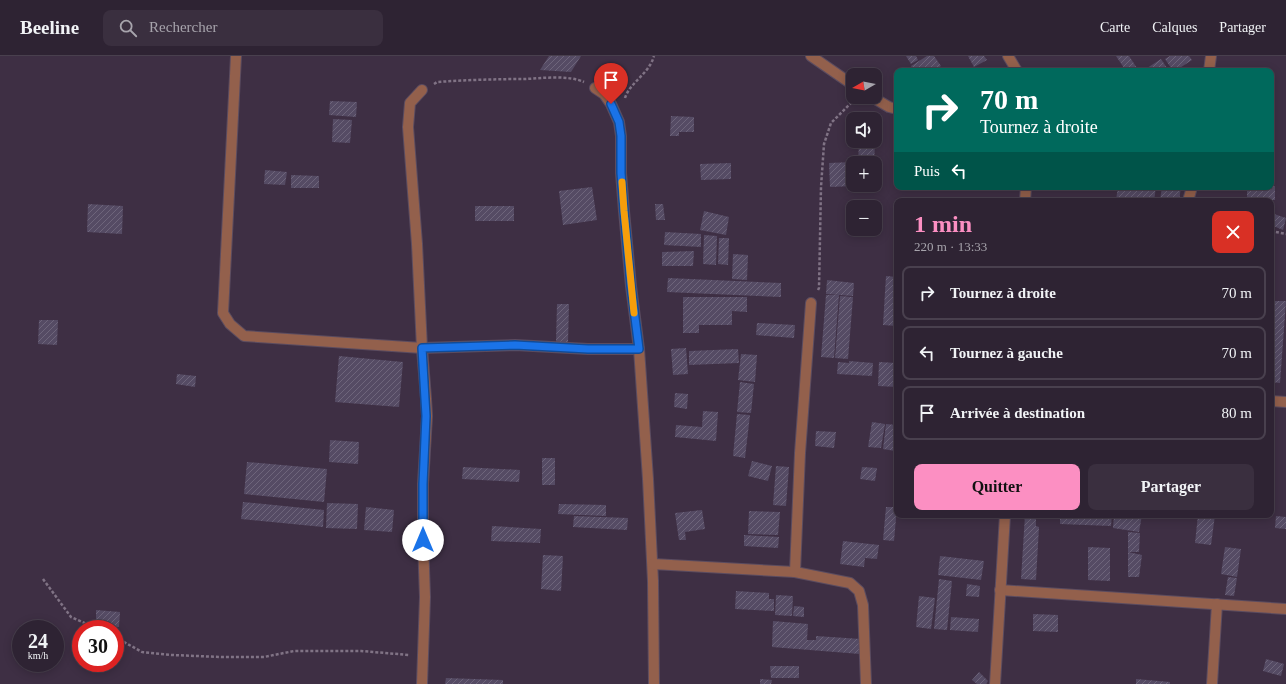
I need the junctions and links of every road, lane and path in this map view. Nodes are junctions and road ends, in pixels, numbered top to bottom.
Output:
1 (236, 56) edge
2 (654, 56) edge
3 (811, 56) edge
4 (1008, 56) edge
5 (1211, 56) edge
6 (1015, 68) edge
7 (1209, 68) edge
8 (846, 80) edge
9 (595, 88) joint
10 (422, 90) joint
11 (882, 103) edge
12 (850, 104) edge
13 (894, 108) edge
14 (619, 122) junction
15 (1274, 232) edge
16 (1286, 234) edge
17 (811, 303) joint
18 (422, 348) junction
19 (639, 349) junction
20 (1274, 401) edge
21 (1286, 402) edge
22 (1005, 518) edge
23 (653, 564) junction
24 (795, 572) junction
25 (43, 579) dead end
26 (1000, 590) junction
27 (1217, 604) junction
28 (1286, 609) edge
29 (77, 620) edge
30 (124, 642) edge
31 (423, 657) junction
32 (422, 684) edge
33 (654, 684) edge
34 (866, 684) edge
35 (995, 684) edge
36 (1212, 684) edge

1 - 18 street
2 - 14 path
3 - 8 street
4 - 6 street
5 - 7 street
9 - 10 path
9 - 14 street
10 - 18 street
11 - 13 street
12 - 17 path
14 - 19 street
15 - 16 path
17 - 24 street
18 - 19 street
18 - 31 street
19 - 23 street
20 - 21 street
22 - 26 street
23 - 24 street
23 - 33 street
24 - 34 street
25 - 29 path
26 - 27 street
26 - 35 street
27 - 28 street
27 - 36 street
30 - 31 path
31 - 32 street

